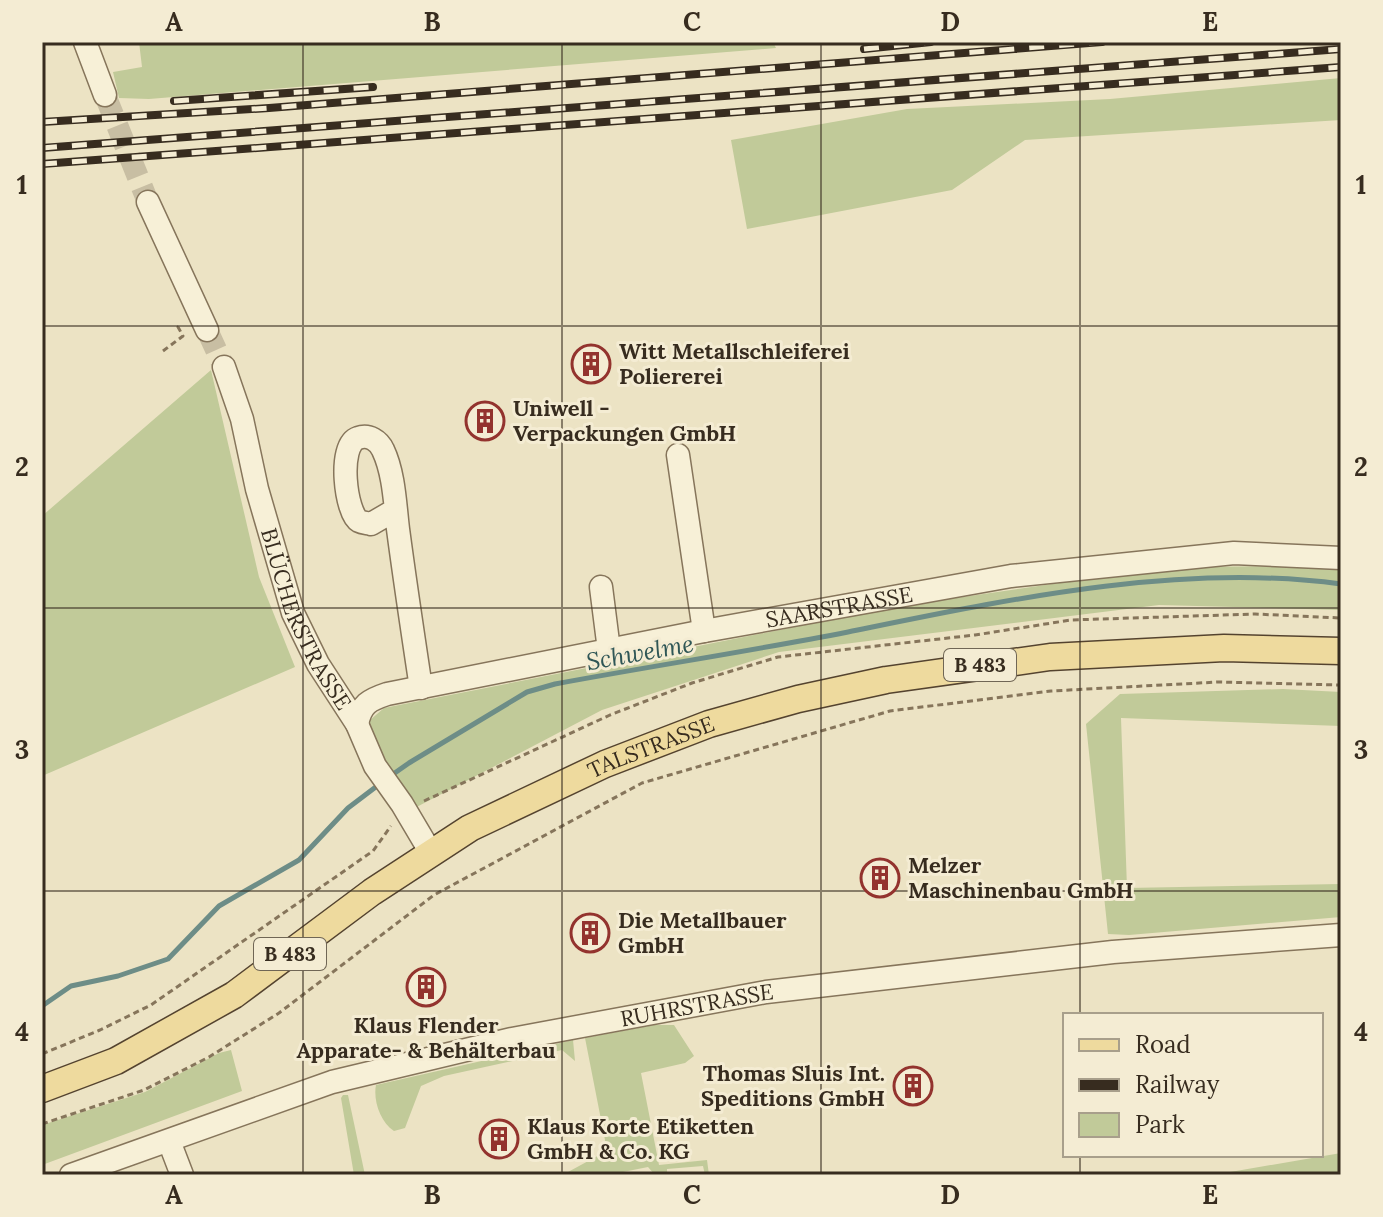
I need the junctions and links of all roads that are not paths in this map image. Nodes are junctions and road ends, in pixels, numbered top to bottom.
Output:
1 (85, 42) edge
2 (105, 95) tunnel mouth
3 (148, 202) tunnel mouth
4 (204, 323) tunnel mouth
5 (224, 367) tunnel mouth
6 (678, 455) dead end
7 (395, 510) dead end
8 (1341, 558) edge
9 (601, 587) dead end
10 (704, 631) junction
11 (609, 650) junction
12 (1341, 651) edge
13 (421, 688) junction
14 (357, 724) junction
15 (431, 853) junction
16 (1341, 935) edge
17 (42, 1089) edge
18 (169, 1141) junction
19 (98, 1170) edge
20 (71, 1175) edge
21 (182, 1175) edge

1 - 2 street
3 - 4 street
5 - 14 street, BLÜCHERSTRASSE
6 - 10 street
7 - 13 street
8 - 10 street, SAARSTRASSE
9 - 11 street
10 - 11 street, SAARSTRASSE
11 - 13 street, SAARSTRASSE
12 - 15 main road, TALSTRASSE / B 483
13 - 14 street, SAARSTRASSE
14 - 15 street, BLÜCHERSTRASSE
15 - 17 main road, TALSTRASSE / B 483
16 - 18 street, RUHRSTRASSE
18 - 19 street, RUHRSTRASSE
18 - 21 street
19 - 20 street, RUHRSTRASSE

